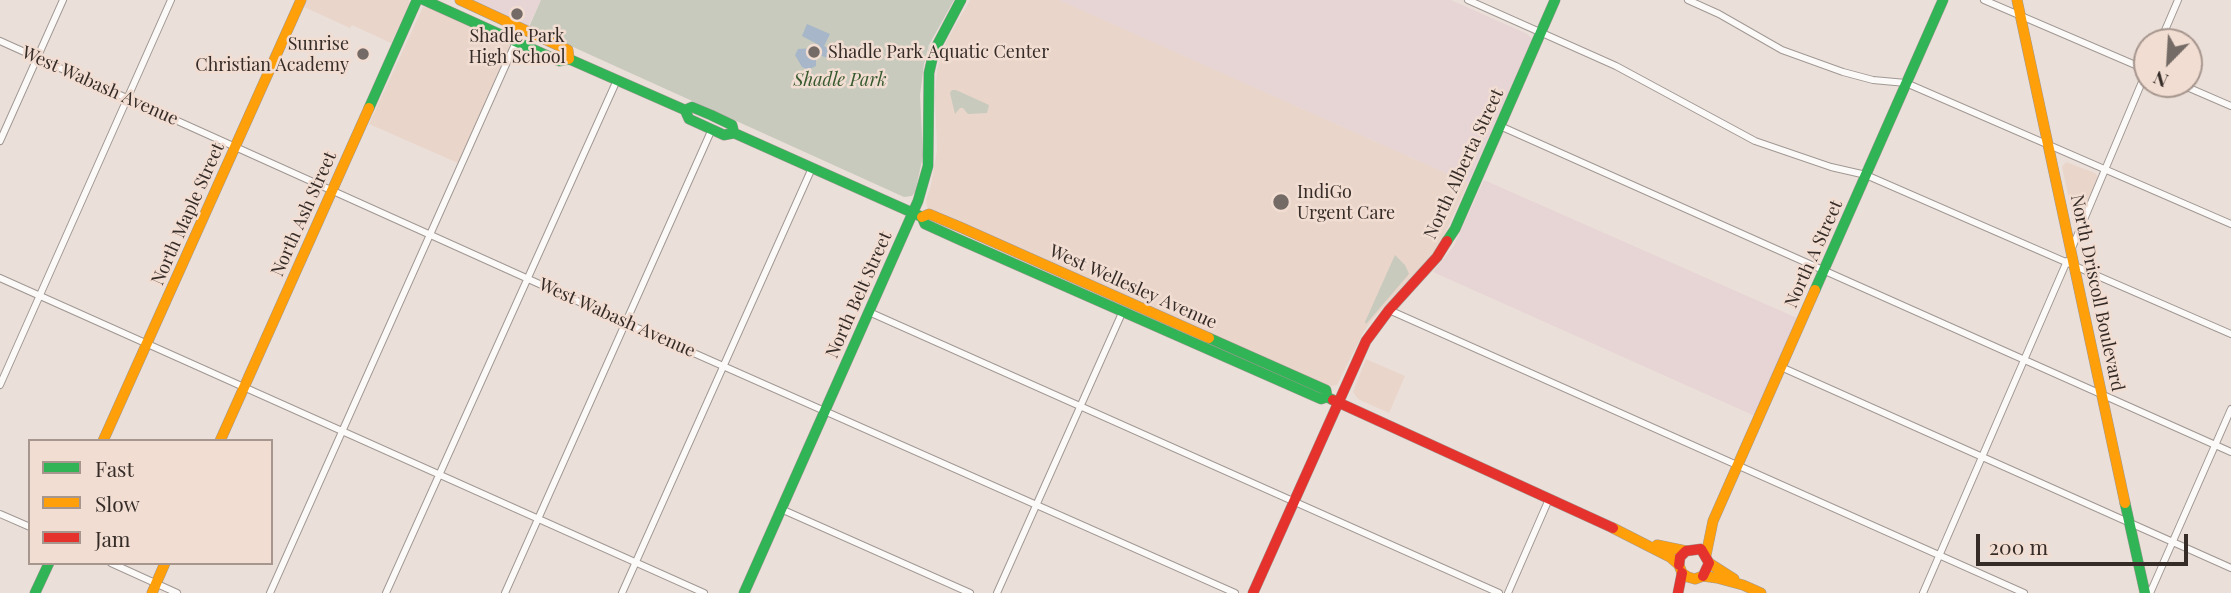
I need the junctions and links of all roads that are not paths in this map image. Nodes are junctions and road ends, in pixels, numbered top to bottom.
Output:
1 (63, 0) edge
2 (171, 0) edge
3 (300, 0) edge
4 (417, 0) edge
5 (424, 0) edge
6 (460, 0) edge
7 (961, 0) edge
8 (1468, 0) edge
9 (1555, 0) edge
10 (1688, 0) edge
11 (1943, 0) edge
12 (1984, 0) edge
13 (2017, 0) edge
14 (2178, 0) edge
15 (2021, 16) junction
16 (2166, 28) edge
17 (1541, 32) junction
18 (0, 41) edge
19 (516, 42) junction
20 (568, 55) junction
21 (37, 58) junction
22 (2133, 64) edge
23 (617, 80) junction
24 (1906, 83) junction
25 (2203, 94) edge
26 (2135, 98) edge
27 (127, 99) junction
28 (2231, 106) edge
29 (684, 110) junction
30 (1500, 126) junction
31 (712, 130) junction
32 (734, 132) junction
33 (0, 141) edge
34 (2049, 145) junction
35 (235, 147) junction
36 (812, 168) junction
37 (2105, 169) junction
38 (1866, 175) junction
39 (332, 191) junction
40 (917, 215) junction
41 (2231, 223) edge
42 (430, 234) junction
43 (2071, 249) junction
44 (2070, 264) junction
45 (1824, 271) junction
46 (0, 278) edge
47 (528, 278) junction
48 (40, 296) junction
49 (1389, 310) junction
50 (869, 312) junction
51 (1122, 313) junction
52 (1142, 321) junction
53 (626, 323) junction
54 (1178, 324) junction
55 (2231, 334) edge
56 (147, 344) junction
57 (1199, 346) junction
58 (2024, 360) junction
59 (724, 366) junction
60 (1781, 367) junction
61 (0, 385) edge
62 (244, 387) junction
63 (2102, 394) junction
64 (1327, 397) junction
65 (1338, 402) junction
66 (1081, 406) junction
67 (2231, 410) edge
68 (825, 411) junction
69 (342, 431) junction
70 (104, 439) edge
71 (221, 439) edge
72 (2216, 445) junction
73 (2231, 452) edge
74 (1983, 457) junction
75 (1737, 466) junction
76 (439, 474) junction
77 (1549, 499) junction
78 (1294, 501) junction
79 (1037, 504) junction
80 (781, 509) junction
81 (0, 514) edge
82 (538, 520) junction
83 (1713, 521) junction
84 (2130, 523) junction
85 (28, 526) edge
86 (1643, 542) junction
87 (2174, 542) junction
88 (1689, 550) junction
89 (1939, 556) junction
90 (1708, 559) junction
91 (636, 563) junction
92 (47, 565) edge
93 (114, 565) edge
94 (164, 565) edge
95 (2231, 568) edge
96 (1680, 569) junction
97 (1699, 577) junction
98 (1743, 585) junction
99 (154, 588) edge
100 (35, 593) edge
101 (177, 593) edge
102 (270, 593) edge
103 (386, 593) edge
104 (505, 593) edge
105 (622, 593) edge
106 (704, 593) edge
107 (744, 593) edge
108 (970, 593) edge
109 (997, 593) edge
110 (1235, 593) edge
111 (1253, 593) edge
112 (1499, 593) edge
113 (1508, 593) edge
114 (1681, 593) edge
115 (1761, 593) edge
116 (1923, 593) edge
117 (2024, 593) edge
118 (2145, 593) edge

1 - 21 street
2 - 27 street
3 - 35 main road, North Maple Street
4 - 39 main road, North Ash Street
5 - 19 main road, West Wellesley Avenue
6 - 20 main road, West Wellesley Avenue
7 - 40 main road, North Belt Street
8 - 17 street
9 - 17 main road, North Alberta Street
10 - 24 street
11 - 24 main road, North A Street
12 - 15 street
13 - 15 main road, North Driscoll Boulevard
14 - 16 street
15 - 22 street
15 - 34 main road, North Driscoll Boulevard
17 - 30 main road, North Alberta Street
17 - 38 street
18 - 21 street, West Wabash Avenue
19 - 20 main road, West Wellesley Avenue
19 - 42 street
20 - 23 main road, West Wellesley Avenue
21 - 27 street, West Wabash Avenue
21 - 33 street
23 - 29 main road, West Wellesley Avenue
23 - 47 street
24 - 34 street
24 - 38 main road, North A Street
25 - 28 street
26 - 37 street
27 - 35 street, West Wabash Avenue
27 - 48 street
29 - 31 main road, West Wellesley Avenue
29 - 32 main road, West Wellesley Avenue
30 - 45 street
30 - 49 main road, North Alberta Street
31 - 32 main road, West Wellesley Avenue
31 - 53 street
32 - 36 main road, West Wellesley Avenue
34 - 37 street
34 - 43 main road, North Driscoll Boulevard
35 - 39 street, West Wabash Avenue
35 - 56 main road, North Maple Street
36 - 40 main road, West Wellesley Avenue
36 - 59 street
37 - 41 street
37 - 43 street
38 - 44 street
38 - 45 main road, North A Street
39 - 42 street, West Wabash Avenue
39 - 62 main road, North Ash Street
40 - 50 main road, North Belt Street
40 - 51 main road, West Wellesley Avenue
40 - 54 main road, West Wellesley Avenue
42 - 47 street, West Wabash Avenue
42 - 69 street
43 - 44 main road, North Driscoll Boulevard
44 - 55 street
44 - 58 street
44 - 63 main road, North Driscoll Boulevard
45 - 58 street
45 - 60 main road, North A Street
46 - 48 street
47 - 53 street, West Wabash Avenue
47 - 76 street
48 - 56 street
48 - 61 street
49 - 65 main road, North Alberta Street
49 - 75 street
50 - 66 street
50 - 68 main road, North Belt Street
51 - 52 main road, West Wellesley Avenue
51 - 66 street
52 - 54 main road
52 - 57 main road, West Wellesley Avenue
53 - 59 street, West Wabash Avenue
53 - 82 street
54 - 57 main road
54 - 64 main road, West Wellesley Avenue
56 - 62 street
56 - 70 main road, North Maple Street
57 - 64 main road, West Wellesley Avenue
58 - 63 street
58 - 74 street
59 - 68 street, West Wabash Avenue
59 - 91 street
60 - 74 street
60 - 75 main road, North A Street
62 - 69 street
62 - 71 main road, North Ash Street
63 - 72 street
63 - 84 main road, North Driscoll Boulevard
64 - 65 main road, West Wellesley Avenue
65 - 77 main road, West Wellesley Avenue
65 - 78 main road, North Alberta Street
66 - 78 street
66 - 79 street
67 - 72 street
68 - 79 street, West Wabash Avenue
68 - 80 main road, North Belt Street
69 - 76 street
69 - 102 street
72 - 73 street
72 - 87 street
74 - 84 street
74 - 89 street
75 - 83 main road, North A Street
75 - 89 street
76 - 82 street
76 - 103 street
77 - 86 main road, West Wellesley Avenue
77 - 113 street
78 - 111 main road, North Alberta Street
78 - 112 street
79 - 109 street
79 - 110 street, West Wabash Avenue
80 - 107 main road, North Belt Street
80 - 108 street
81 - 85 street
82 - 91 street
82 - 104 street
83 - 88 main road, North A Street
83 - 90 main road, North A Street
84 - 87 street
84 - 118 main road, North Driscoll Boulevard
86 - 88 main road, West Wellesley Avenue
86 - 96 main road, West Wellesley Avenue
87 - 95 street
87 - 118 street
88 - 90 main road
88 - 96 main road
89 - 116 street
89 - 117 street
90 - 97 main road
90 - 98 main road
91 - 105 street
91 - 106 street
92 - 100 main road
93 - 99 street
94 - 99 main road
96 - 97 main road
96 - 114 main road
97 - 98 main road
97 - 114 main road
98 - 115 main road
99 - 101 street

